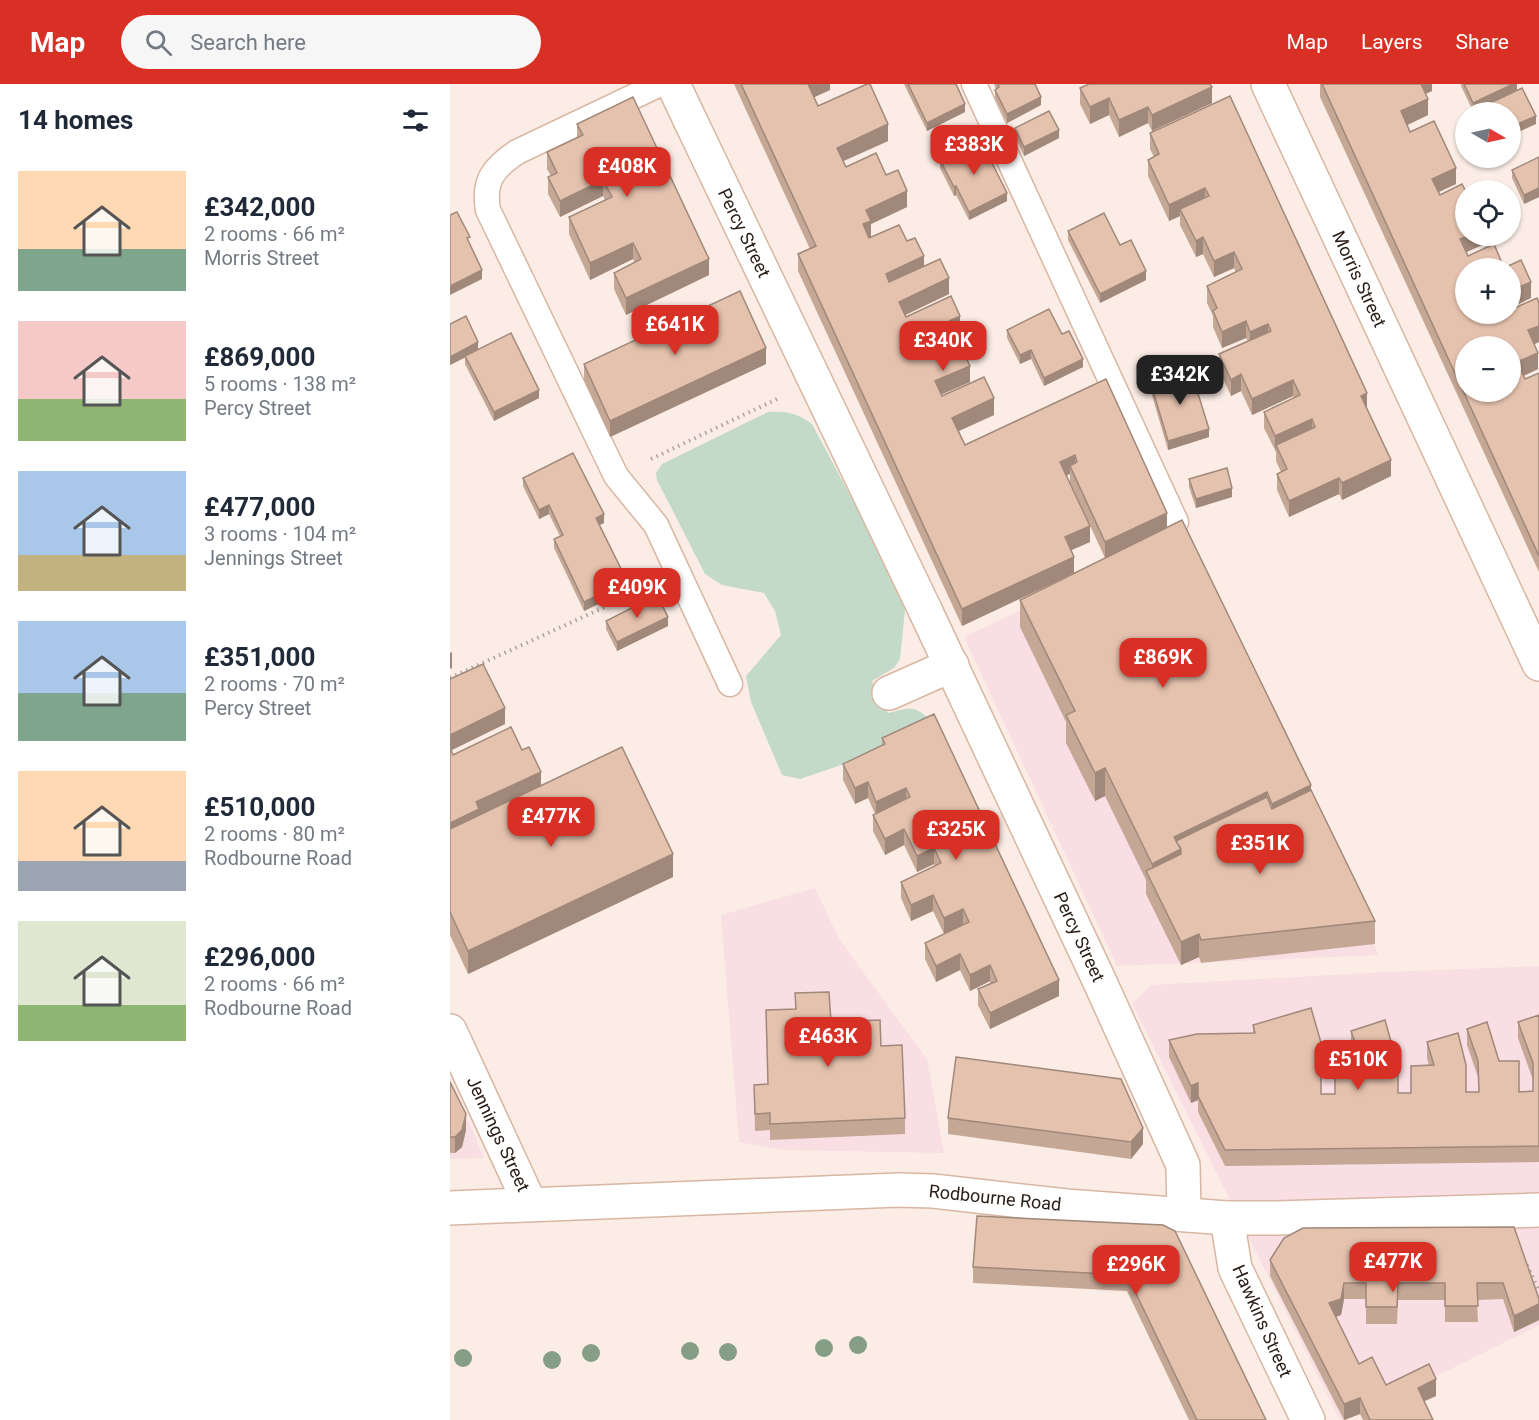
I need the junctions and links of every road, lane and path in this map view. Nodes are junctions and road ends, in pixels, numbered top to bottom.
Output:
1 (660, 84) edge
2 (673, 84) edge
3 (974, 84) edge
4 (1268, 84) edge
5 (816, 381) junction
6 (616, 476) junction
7 (1176, 522) edge
8 (678, 573) junction
9 (1539, 664) edge
10 (952, 665) junction
11 (450, 678) edge
12 (730, 684) dead end
13 (889, 693) dead end
14 (450, 1031) edge
15 (530, 1204) junction
16 (450, 1208) edge
17 (1539, 1210) edge
18 (1184, 1214) junction
19 (1227, 1218) junction
20 (1308, 1420) edge

1 - 6 lane
2 - 5 street, Percy Street
3 - 7 lane
4 - 9 street, Morris Street
5 - 6 path
5 - 10 street, Percy Street
6 - 8 lane
8 - 11 path
8 - 12 lane
10 - 13 street
10 - 18 street, Percy Street
14 - 15 street, Jennings Street
15 - 16 street, Rodbourne Road
15 - 18 street, Rodbourne Road
17 - 19 street, Rodbourne Road
18 - 19 street, Rodbourne Road
19 - 20 street, Hawkins Street

